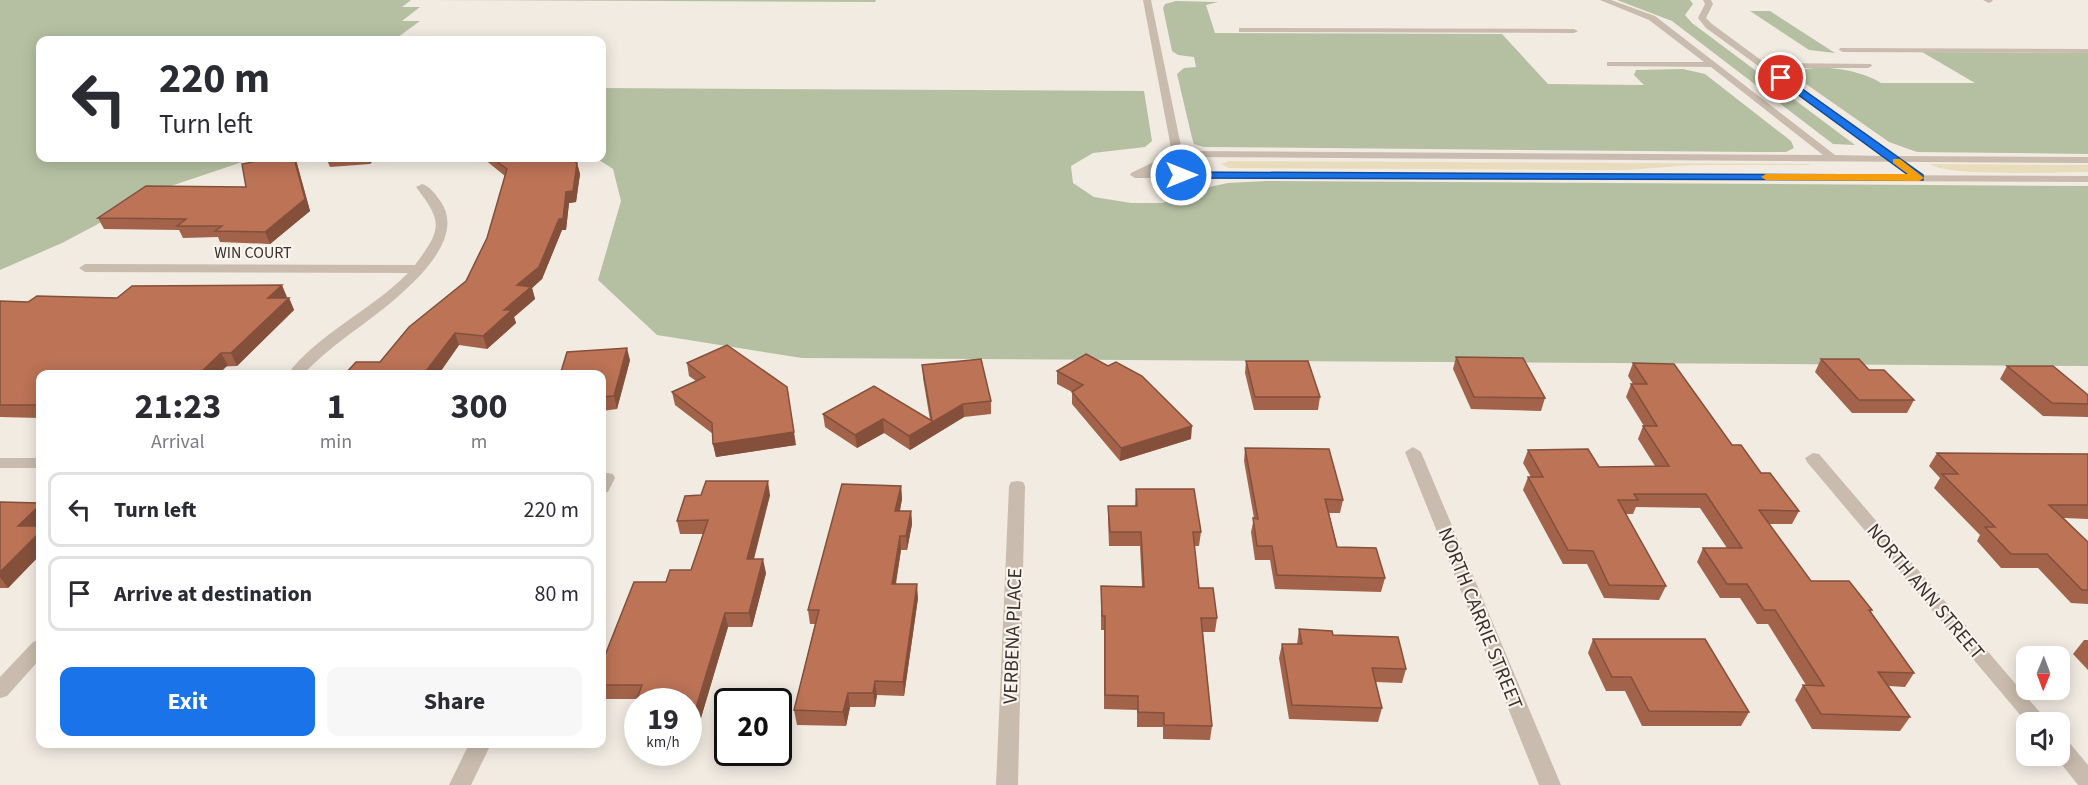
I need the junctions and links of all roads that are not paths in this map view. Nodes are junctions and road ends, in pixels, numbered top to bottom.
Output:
1 (1147, 0) edge
2 (1604, 0) edge
3 (1707, 0) edge
4 (1242, 30) dead end
5 (1574, 31) dead end
6 (1843, 50) dead end
7 (2088, 51) edge
8 (1610, 64) dead end
9 (1712, 65) junction
10 (1763, 65) junction
11 (1868, 66) dead end
12 (1177, 154) junction
13 (1832, 158) junction
14 (1893, 159) junction
15 (2088, 160) edge
16 (1181, 175) junction
17 (1857, 177) junction
18 (1919, 178) junction
19 (2088, 179) edge
20 (422, 187) dead end
21 (85, 268) dead end
22 (420, 268) junction
23 (298, 370) edge
24 (1413, 452) dead end
25 (1814, 458) dead end
26 (0, 463) edge
27 (36, 463) edge
28 (1017, 486) dead end
29 (36, 651) edge
30 (0, 690) edge
31 (2030, 712) edge
32 (478, 748) edge
33 (2070, 759) edge
34 (2088, 781) edge
35 (460, 785) edge
36 (1007, 785) edge
37 (1550, 785) edge

1 - 12 lane
2 - 9 lane
3 - 10 lane
4 - 5 lane
6 - 7 lane
8 - 9 lane
9 - 13 lane
10 - 11 lane
10 - 14 lane
12 - 13 lane
12 - 16 lane
12 - 16 lane
13 - 14 lane
13 - 17 lane
14 - 15 lane
14 - 18 lane
16 - 17 lane
17 - 18 lane
18 - 19 lane
20 - 22 street
21 - 22 street, WIN COURT
22 - 23 street
24 - 37 street, NORTH CARRIE STREET
25 - 31 street, NORTH ANN STREET
26 - 27 street
28 - 36 street, VERBENA PLACE
29 - 30 street
32 - 35 street
33 - 34 street

